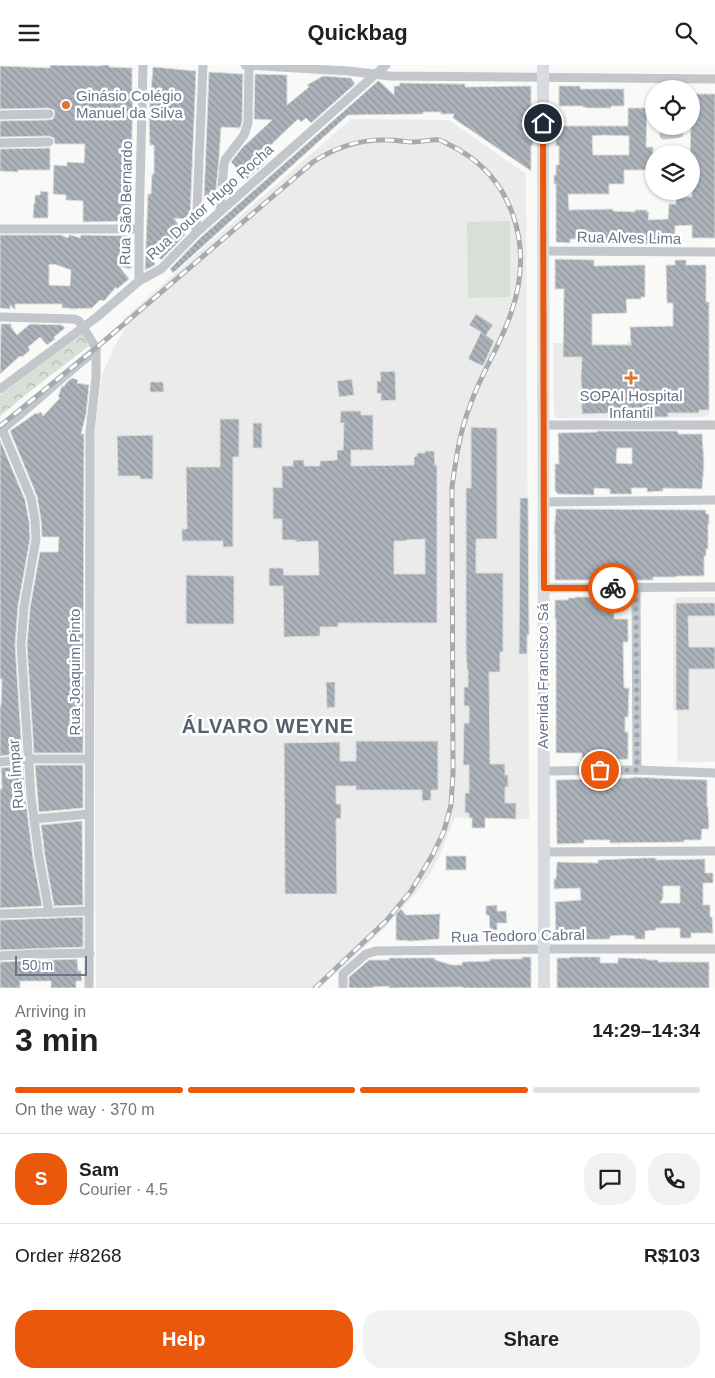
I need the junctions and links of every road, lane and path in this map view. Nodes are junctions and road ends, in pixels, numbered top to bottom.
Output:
1 (143, 65) edge
2 (203, 65) edge
3 (244, 65) edge
4 (249, 65) edge
5 (386, 65) edge
6 (543, 71) edge
7 (375, 74) junction
8 (715, 79) edge
9 (0, 115) edge
10 (49, 115) dead end
11 (49, 142) dead end
12 (0, 143) edge
13 (220, 210) junction
14 (0, 229) edge
15 (139, 229) junction
16 (196, 233) junction
17 (543, 251) junction
18 (715, 252) edge
19 (139, 281) junction
20 (0, 317) edge
21 (83, 327) junction
22 (96, 354) junction
23 (0, 389) edge
24 (543, 425) junction
25 (715, 425) edge
26 (1, 430) edge
27 (715, 500) edge
28 (544, 502) junction
29 (715, 587) edge
30 (544, 588) junction
31 (636, 588) junction
32 (29, 759) junction
33 (89, 759) junction
34 (0, 762) edge
35 (637, 770) junction
36 (544, 771) junction
37 (715, 773) edge
38 (89, 815) junction
39 (34, 819) junction
40 (715, 851) edge
41 (544, 852) junction
42 (90, 911) junction
43 (49, 912) junction
44 (0, 914) edge
45 (544, 949) junction
46 (715, 949) edge
47 (90, 953) junction
48 (0, 956) edge
49 (89, 988) edge
50 (343, 988) edge
51 (544, 988) edge

1 - 15 street, Rua São Bernardo
2 - 16 street
3 - 4 street
4 - 7 street
4 - 13 street
5 - 7 street, Rua Doutor Hugo Rocha
6 - 7 street
6 - 8 street
6 - 17 main road, Avenida Francisco Sá
7 - 13 street, Rua Doutor Hugo Rocha
9 - 10 street
11 - 12 street
13 - 16 street, Rua Doutor Hugo Rocha
14 - 15 street
15 - 19 street, Rua São Bernardo
16 - 19 street, Rua Doutor Hugo Rocha
17 - 18 street, Rua Alves Lima
17 - 24 main road, Avenida Francisco Sá
19 - 21 street, Rua Doutor Hugo Rocha
20 - 21 street
21 - 22 street
21 - 23 street, Rua Doutor Hugo Rocha
22 - 26 street
22 - 33 street, Rua Joaquim Pinto
24 - 25 street
24 - 28 main road, Avenida Francisco Sá
26 - 32 street, Rua Ímpar
27 - 28 street
28 - 30 main road, Avenida Francisco Sá
29 - 31 street
30 - 31 street
30 - 36 main road, Avenida Francisco Sá
31 - 35 street
32 - 33 street
32 - 34 street
32 - 39 street, Rua Ímpar
33 - 38 street, Rua Joaquim Pinto
35 - 36 street
35 - 37 street
36 - 41 main road, Avenida Francisco Sá
38 - 39 street
38 - 42 street, Rua Joaquim Pinto
39 - 43 street, Rua Ímpar
40 - 41 street
41 - 45 main road, Avenida Francisco Sá
42 - 43 street
42 - 47 street, Rua Joaquim Pinto
43 - 44 street
45 - 46 street, Rua Teodoro Cabral
45 - 50 street, Rua Teodoro Cabral
45 - 51 main road, Avenida Francisco Sá
47 - 48 street
47 - 49 street, Rua Joaquim Pinto

